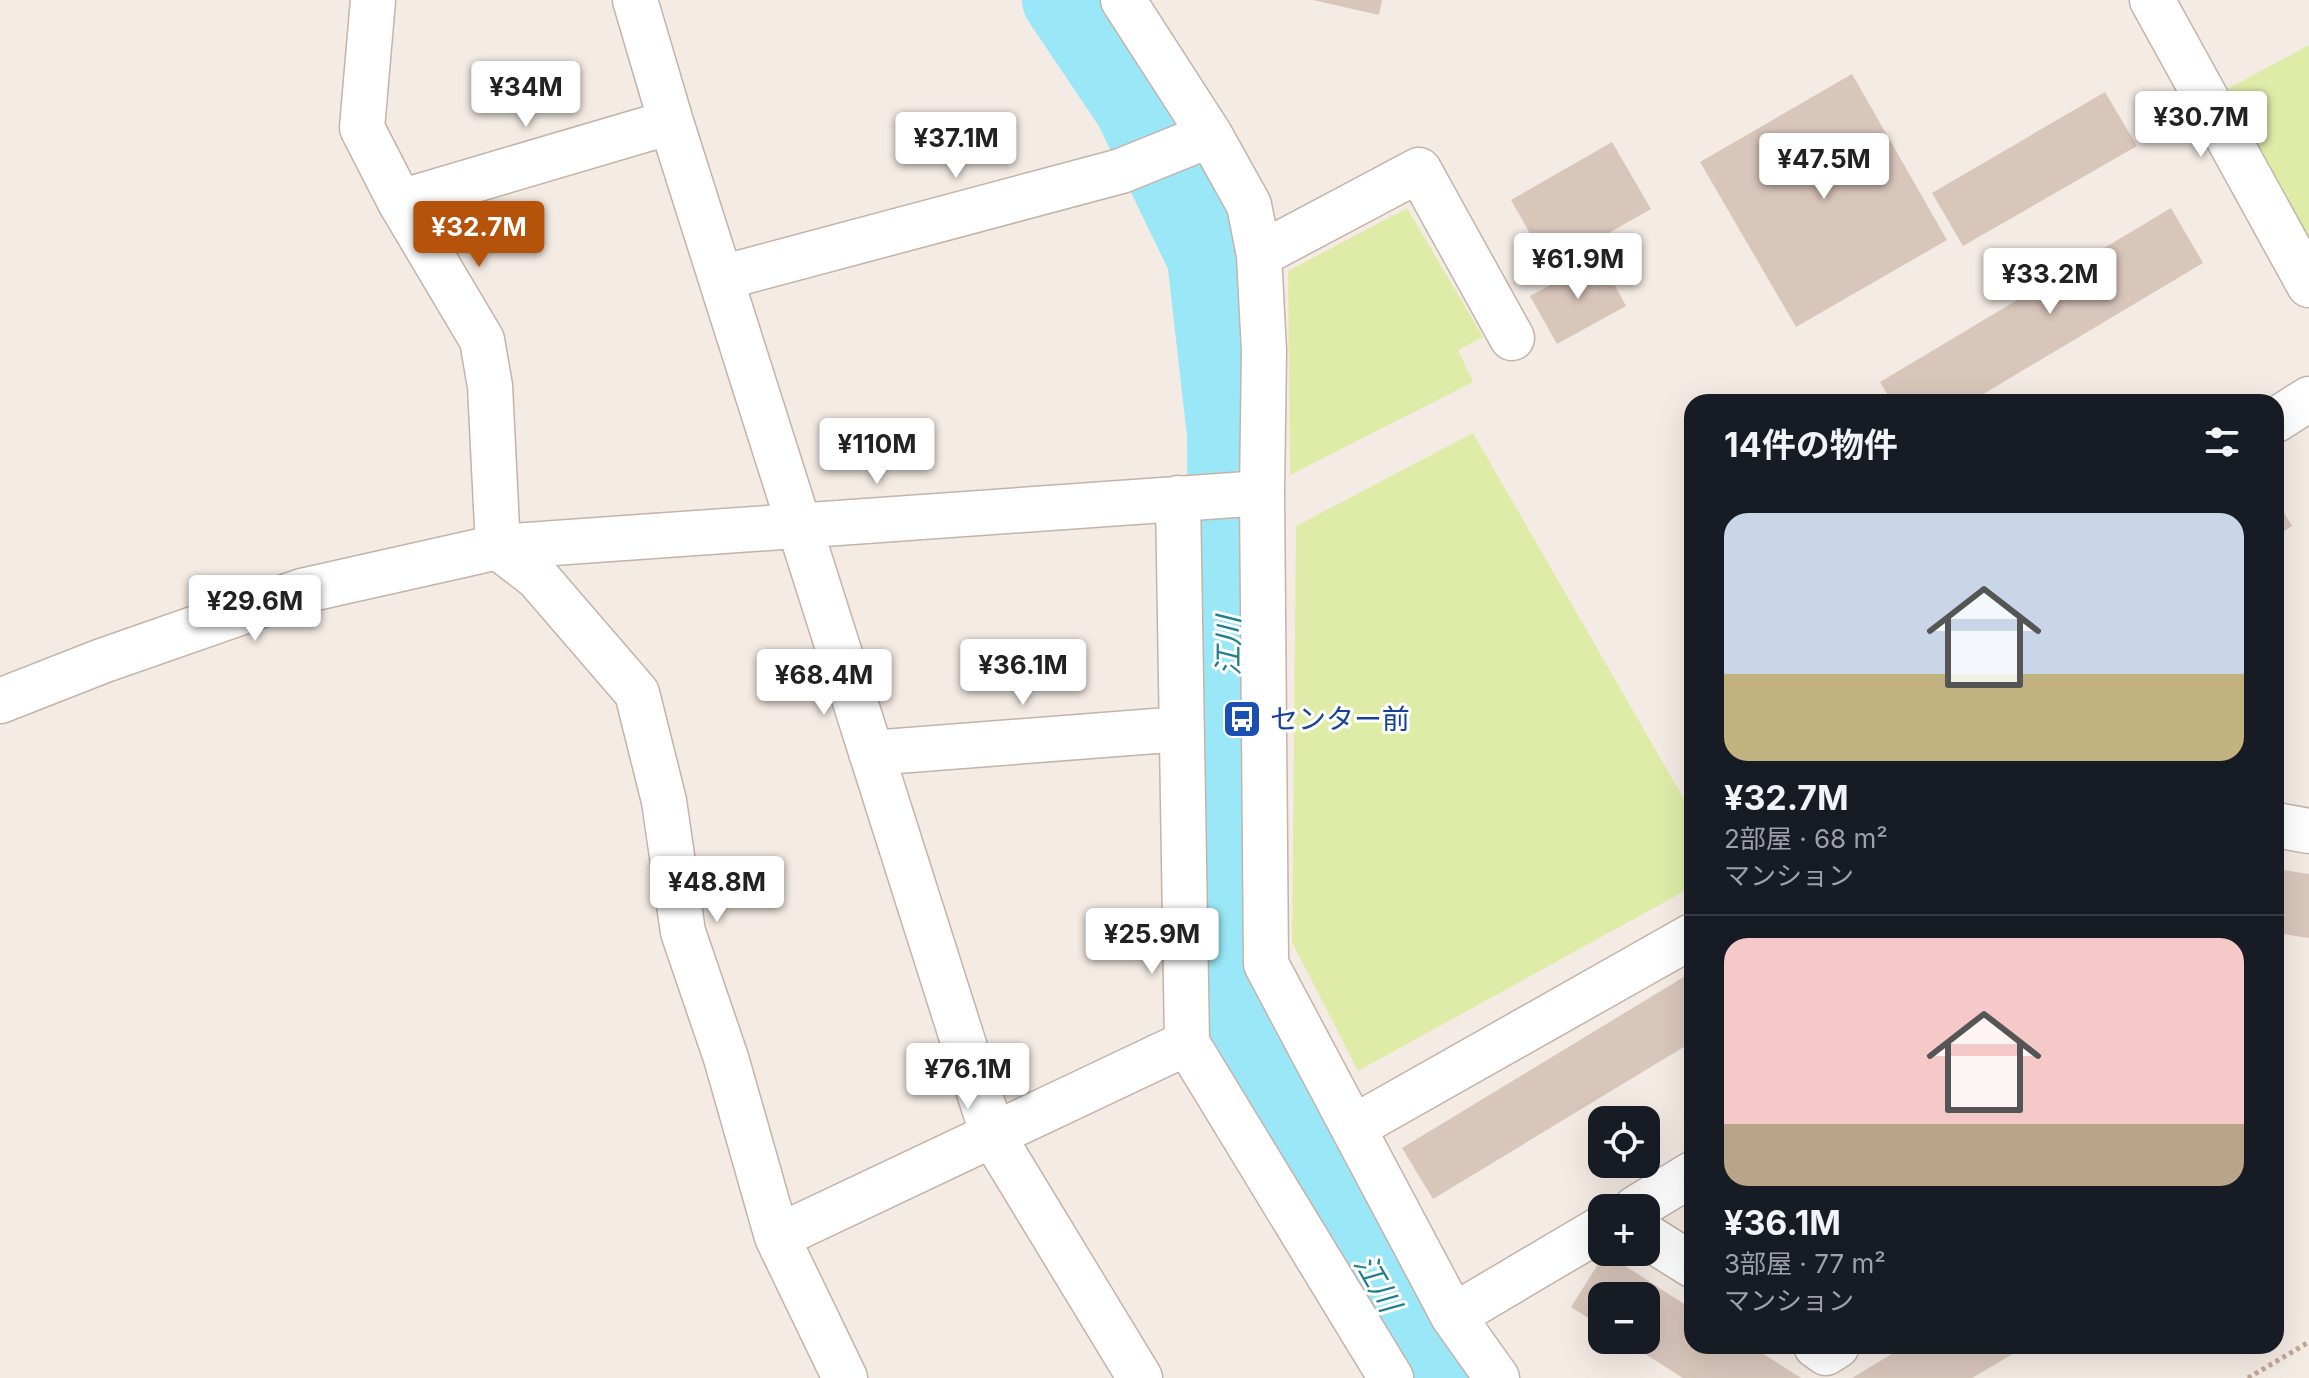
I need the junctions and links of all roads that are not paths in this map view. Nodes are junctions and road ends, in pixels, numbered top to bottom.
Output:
1 (373, 0) edge
2 (635, 0) edge
3 (1123, 0) edge
4 (2152, 0) edge
5 (671, 122) junction
6 (1210, 135) junction
7 (400, 202) junction
8 (1259, 255) junction
9 (721, 278) junction
10 (2309, 285) edge
11 (1512, 338) dead end
12 (2309, 399) edge
13 (2284, 415) edge
14 (1262, 493) junction
15 (1178, 498) junction
16 (799, 526) junction
17 (498, 547) junction
18 (0, 701) edge
19 (1181, 729) junction
20 (871, 753) junction
21 (2284, 826) edge
22 (2309, 831) edge
23 (1684, 941) edge
24 (1187, 1043) junction
25 (1354, 1127) junction
26 (993, 1136) junction
27 (1684, 1179) edge
28 (1659, 1194) edge
29 (1588, 1236) edge
30 (777, 1237) junction
31 (1660, 1245) edge
32 (1684, 1260) edge
33 (1453, 1316) junction
34 (845, 1378) edge
35 (1140, 1378) edge
36 (1391, 1378) edge
37 (1497, 1378) edge

1 - 7 street
2 - 5 street
3 - 6 street
4 - 10 street
5 - 7 street
5 - 9 street
6 - 8 street
6 - 9 street
7 - 17 street
8 - 11 street
8 - 14 street
9 - 16 street
12 - 13 street
14 - 15 street
14 - 25 street
15 - 16 street
15 - 19 street
16 - 17 street
16 - 20 street
17 - 18 street
17 - 30 street
19 - 20 street
19 - 24 street
20 - 26 street
21 - 22 street
23 - 25 street
24 - 26 street
24 - 36 street
25 - 33 street
26 - 30 street
26 - 35 street
27 - 28 street
29 - 33 street
30 - 34 street
31 - 32 street
33 - 37 street

